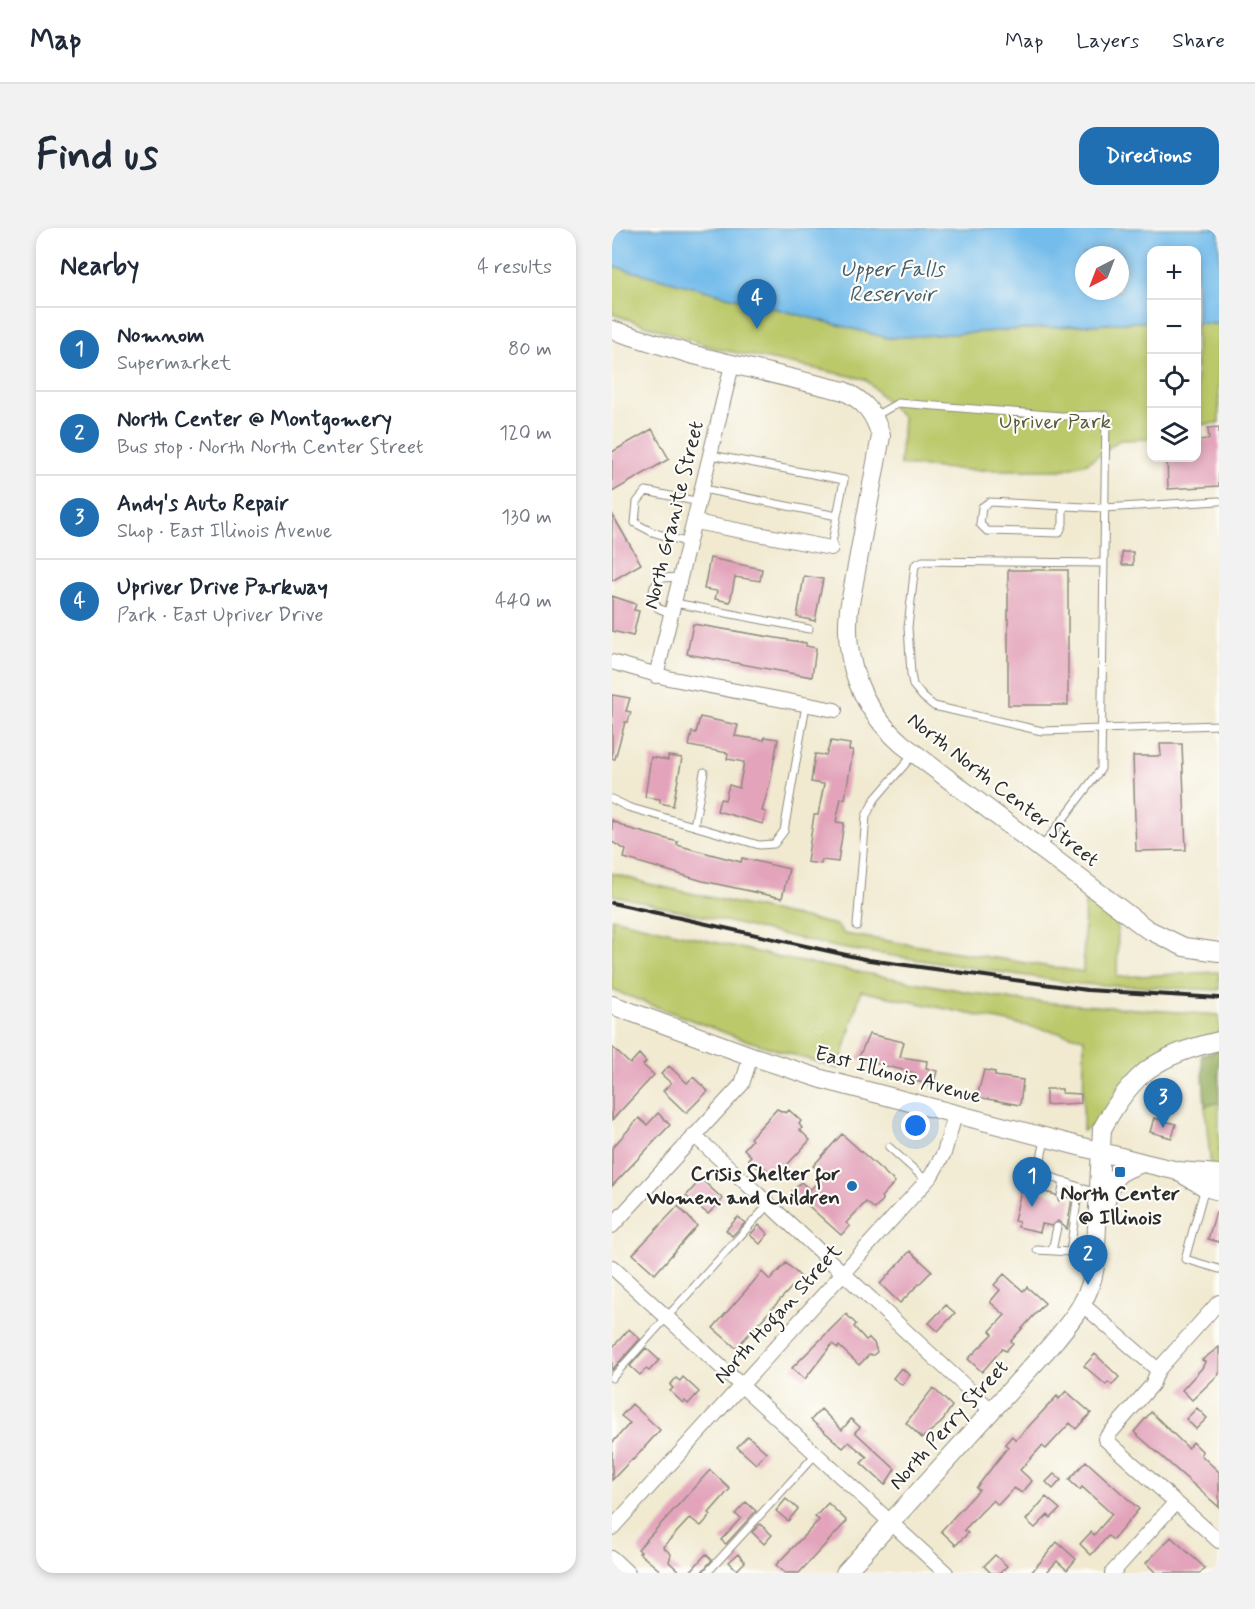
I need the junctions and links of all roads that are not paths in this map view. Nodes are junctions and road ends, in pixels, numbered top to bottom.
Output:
1 (612, 330) edge
2 (732, 365) junction
3 (875, 416) junction
4 (711, 455) junction
5 (702, 495) junction
6 (1219, 501) edge
7 (1063, 506) junction
8 (1104, 508) junction
9 (837, 516) junction
10 (695, 522) junction
11 (690, 543) junction
12 (831, 548) joint
13 (1104, 563) junction
14 (681, 577) junction
15 (673, 608) junction
16 (809, 629) dead end
17 (612, 662) edge
18 (656, 675) junction
19 (806, 705) junction
20 (836, 710) dead end
21 (1219, 725) edge
22 (1102, 730) junction
23 (915, 753) junction
24 (704, 772) dead end
25 (612, 799) edge
26 (694, 826) junction
27 (1040, 849) junction
28 (857, 926) dead end
29 (1219, 952) edge
30 (612, 1005) edge
31 (1219, 1041) edge
32 (751, 1056) junction
33 (956, 1115) junction
34 (694, 1135) junction
35 (1045, 1137) junction
36 (889, 1147) dead end
37 (1099, 1152) junction
38 (1144, 1163) junction
39 (1178, 1171) junction
40 (1219, 1174) edge
41 (927, 1181) junction
42 (1064, 1181) junction
43 (1079, 1187) junction
44 (1212, 1189) edge
45 (1098, 1194) junction
46 (1061, 1196) dead end
47 (768, 1205) junction
48 (612, 1226) edge
49 (1056, 1227) dead end
50 (1098, 1233) junction
51 (1036, 1250) dead end
52 (1052, 1251) junction
53 (1070, 1252) junction
54 (1096, 1258) junction
55 (612, 1267) edge
56 (1219, 1269) edge
57 (843, 1273) junction
58 (1219, 1302) edge
59 (1083, 1305) junction
60 (667, 1317) junction
61 (1158, 1370) junction
62 (612, 1378) edge
63 (742, 1386) junction
64 (992, 1411) junction
65 (816, 1454) junction
66 (1175, 1503) junction
67 (891, 1523) junction
68 (612, 1528) edge
69 (1219, 1541) edge
70 (612, 1558) edge
71 (628, 1573) edge
72 (707, 1573) edge
73 (845, 1573) edge
74 (946, 1573) edge
75 (1112, 1573) edge

1 - 2 street
2 - 3 street
2 - 4 street, North Granite Street
3 - 8 lane
3 - 23 street, North North Center Street
4 - 5 street, North Granite Street
4 - 9 lane
5 - 9 lane
5 - 10 street, North Granite Street
5 - 11 lane
6 - 8 lane
7 - 7 lane
7 - 8 lane
8 - 13 lane
9 - 12 lane
10 - 11 street, North Granite Street
10 - 12 street
11 - 14 street, North Granite Street
13 - 22 lane
13 - 22 lane
14 - 15 street, North Granite Street
14 - 15 lane
15 - 16 lane
15 - 18 street, North Granite Street
17 - 18 street
18 - 19 street
19 - 20 street
19 - 26 lane
21 - 22 lane
22 - 27 lane
23 - 27 street, North North Center Street
23 - 28 lane
24 - 26 lane
25 - 26 lane
27 - 29 street, North North Center Street
30 - 32 street, East Illinois Avenue
31 - 37 street
32 - 33 street, East Illinois Avenue
32 - 34 street
33 - 35 street, East Illinois Avenue
33 - 41 street, North Hogan Street
34 - 47 street
34 - 48 street
35 - 37 street, East Illinois Avenue
35 - 42 lane
36 - 41 lane
37 - 38 street, East Illinois Avenue
37 - 45 street
38 - 39 street, East Illinois Avenue
38 - 50 street
39 - 40 street, East Illinois Avenue
39 - 44 street, East Illinois Avenue
41 - 57 street, North Hogan Street
42 - 43 lane
42 - 46 lane
43 - 45 lane
43 - 53 lane
44 - 56 lane
45 - 50 street
47 - 57 street
47 - 60 lane
49 - 52 lane
50 - 54 street
51 - 52 lane
52 - 53 lane
53 - 54 lane
54 - 59 street
55 - 60 street
57 - 63 street, North Hogan Street
57 - 64 street
58 - 61 street
59 - 61 street
59 - 64 street, North Perry Street
60 - 62 lane
60 - 63 street
61 - 66 street
63 - 65 street
63 - 68 street, North Hogan Street
64 - 67 street, North Perry Street
65 - 67 street
65 - 72 lane
66 - 69 street
66 - 75 street
67 - 73 street, North Perry Street
67 - 74 street
70 - 71 street

